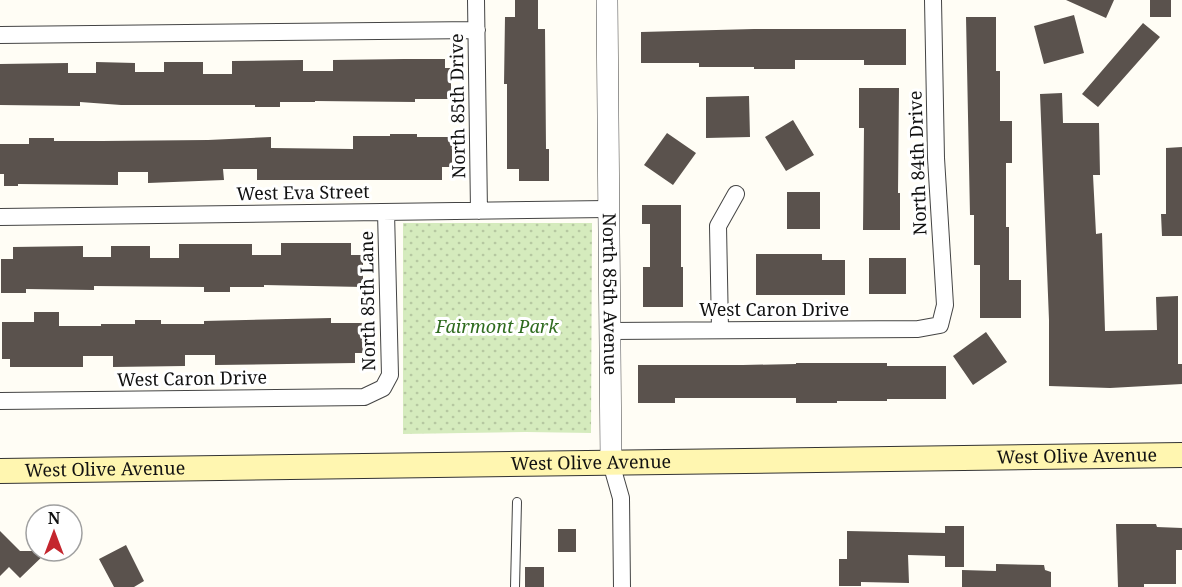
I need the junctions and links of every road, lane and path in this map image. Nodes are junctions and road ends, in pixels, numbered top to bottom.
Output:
1 (476, 0) edge
2 (607, 0) edge
3 (933, 0) edge
4 (477, 30) junction
5 (0, 35) edge
6 (736, 194) dead end
7 (607, 209) junction
8 (479, 210) junction
9 (386, 212) junction
10 (0, 217) edge
11 (940, 325) joint
12 (720, 329) junction
13 (609, 331) junction
14 (383, 388) joint
15 (0, 401) edge
16 (1182, 455) edge
17 (611, 463) junction
18 (0, 471) edge
19 (517, 502) dead end
20 (515, 587) edge
21 (622, 587) edge

1 - 4 street, North 85th Drive
2 - 7 street, North 85th Avenue
3 - 11 street, North 84th Drive
4 - 5 street
4 - 8 street, North 85th Drive
6 - 12 street
7 - 8 street, West Eva Street
7 - 13 street, North 85th Avenue
8 - 9 street, West Eva Street
9 - 10 street, West Eva Street
9 - 14 street, North 85th Lane
11 - 12 street, West Caron Drive
12 - 13 street, West Caron Drive
13 - 17 street, North 85th Avenue
14 - 15 street, West Caron Drive
16 - 17 main road, West Olive Avenue
17 - 18 main road, West Olive Avenue
17 - 21 street, North 85th Avenue
19 - 20 lane

